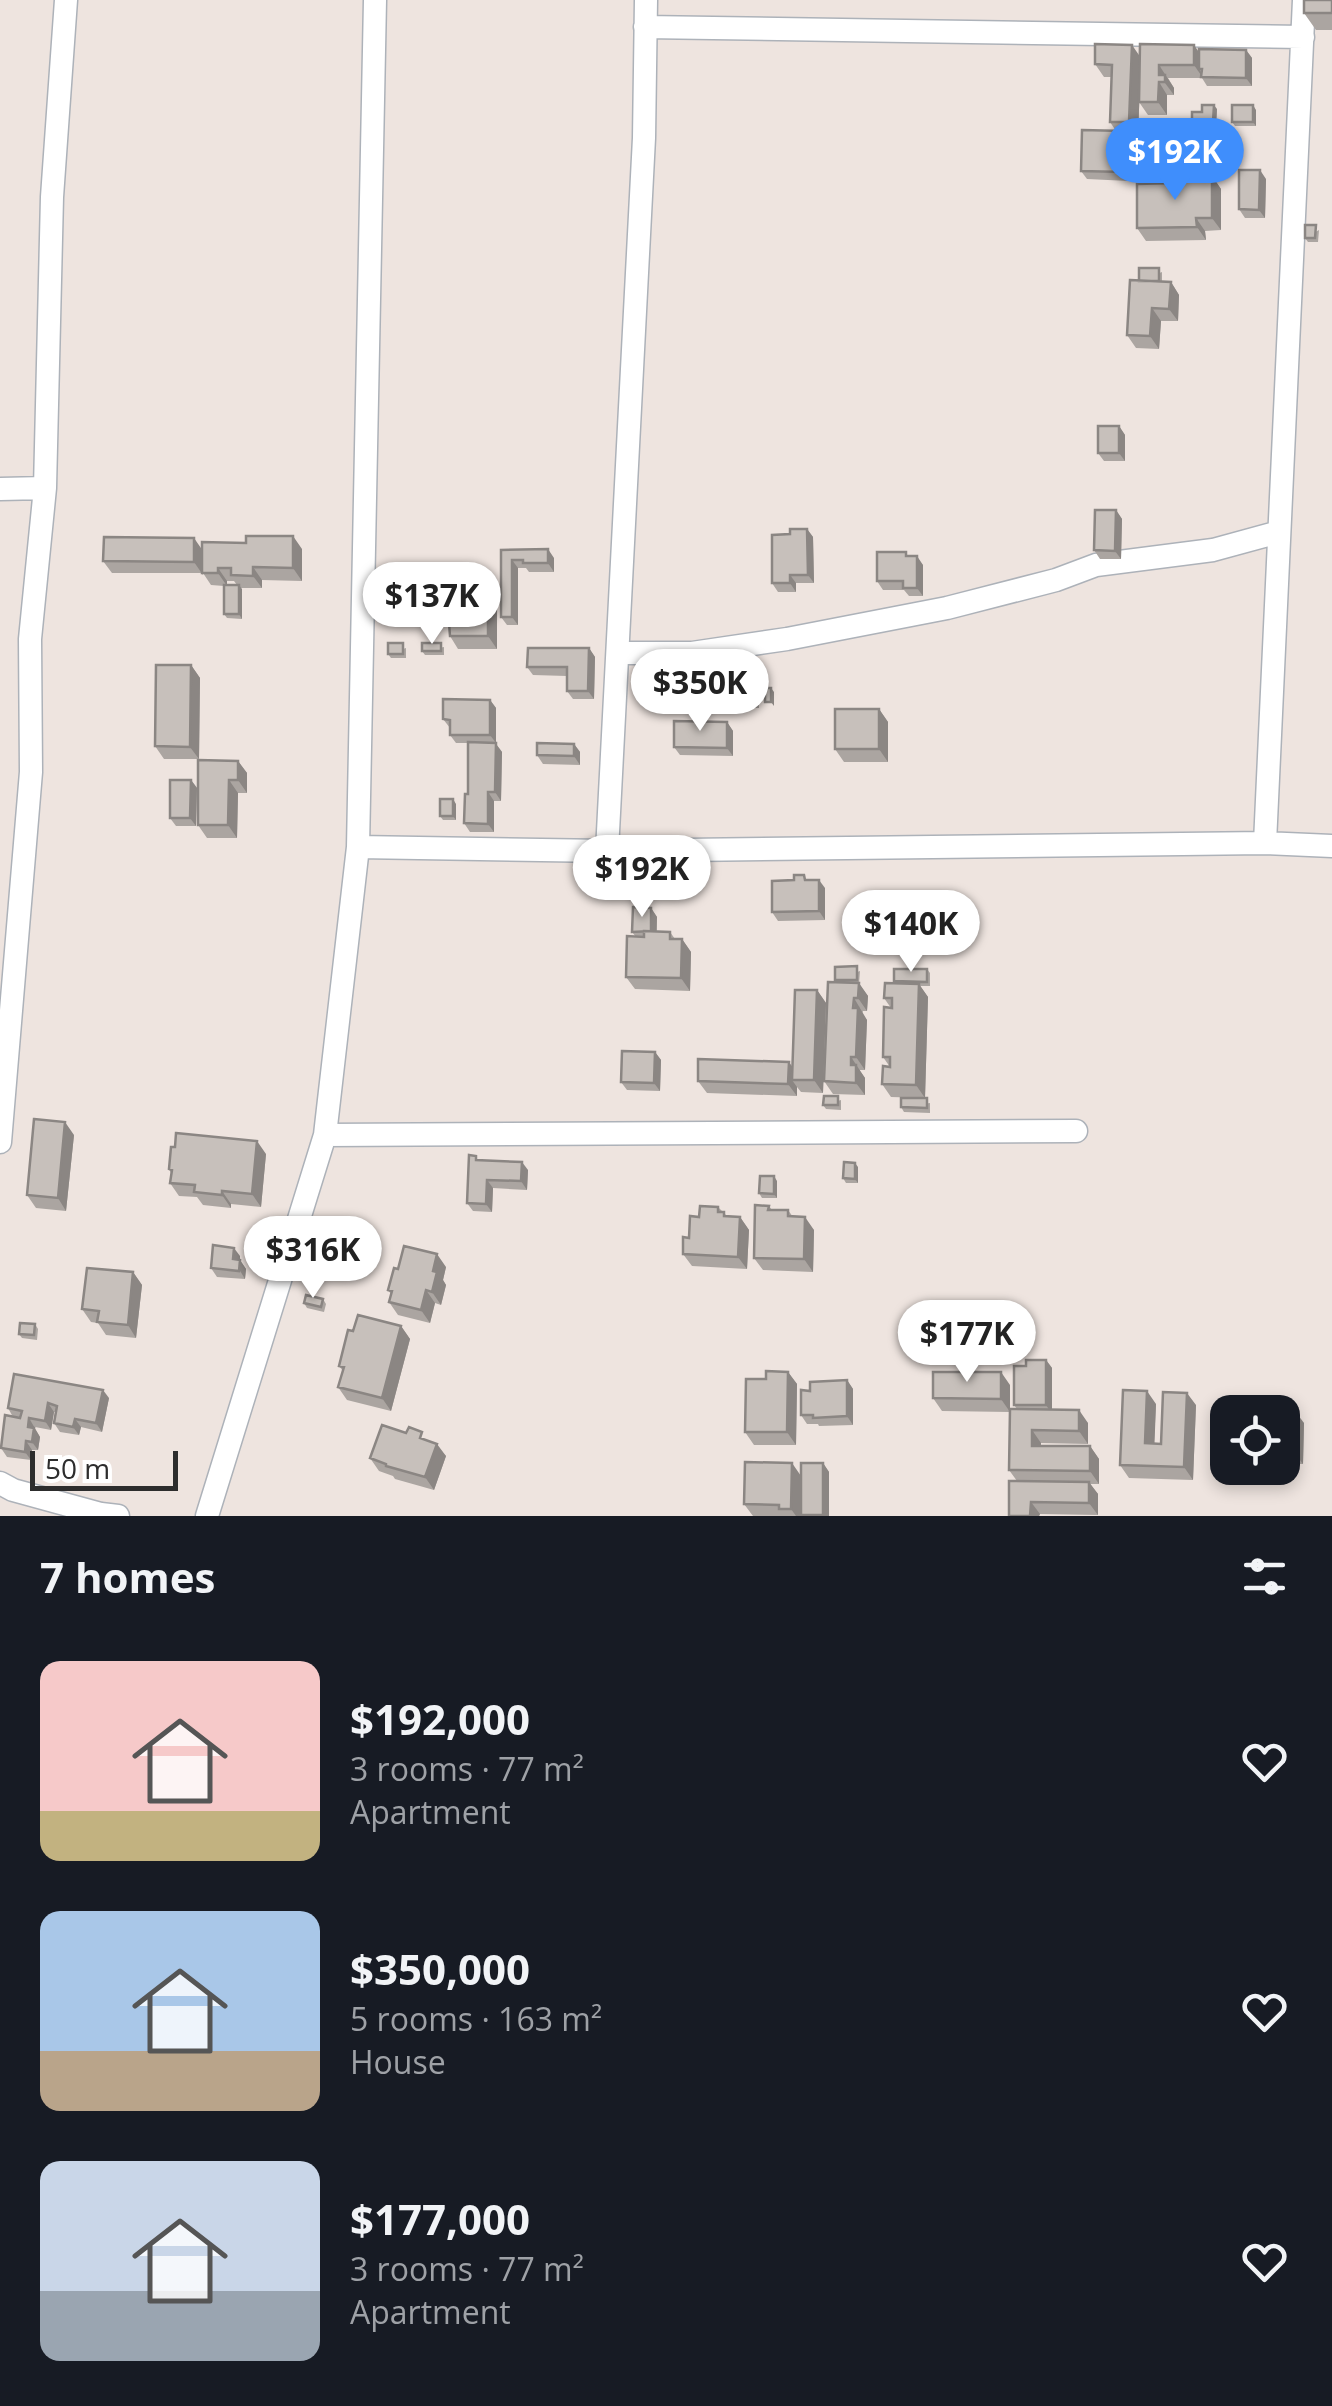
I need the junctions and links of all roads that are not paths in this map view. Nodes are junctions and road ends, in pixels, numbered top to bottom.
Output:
1 (66, 0) edge
2 (376, 0) edge
3 (646, 0) edge
4 (1304, 0) edge
5 (646, 28) junction
6 (1302, 37) junction
7 (45, 488) junction
8 (0, 489) edge
9 (1279, 532) junction
10 (618, 653) junction
11 (1265, 843) junction
12 (1332, 846) edge
13 (358, 848) junction
14 (606, 851) junction
15 (1076, 1131) dead end
16 (325, 1135) junction
17 (0, 1142) edge
18 (4, 1492) edge
19 (202, 1515) edge
20 (118, 1516) edge

1 - 7 street
2 - 13 street
3 - 5 street
4 - 6 street
5 - 6 street
5 - 10 street
6 - 9 street
7 - 8 street
7 - 17 street
9 - 10 street
9 - 11 street
10 - 14 street
11 - 12 street
11 - 14 street
13 - 14 street
13 - 16 street
15 - 16 street
16 - 19 street
18 - 20 street

